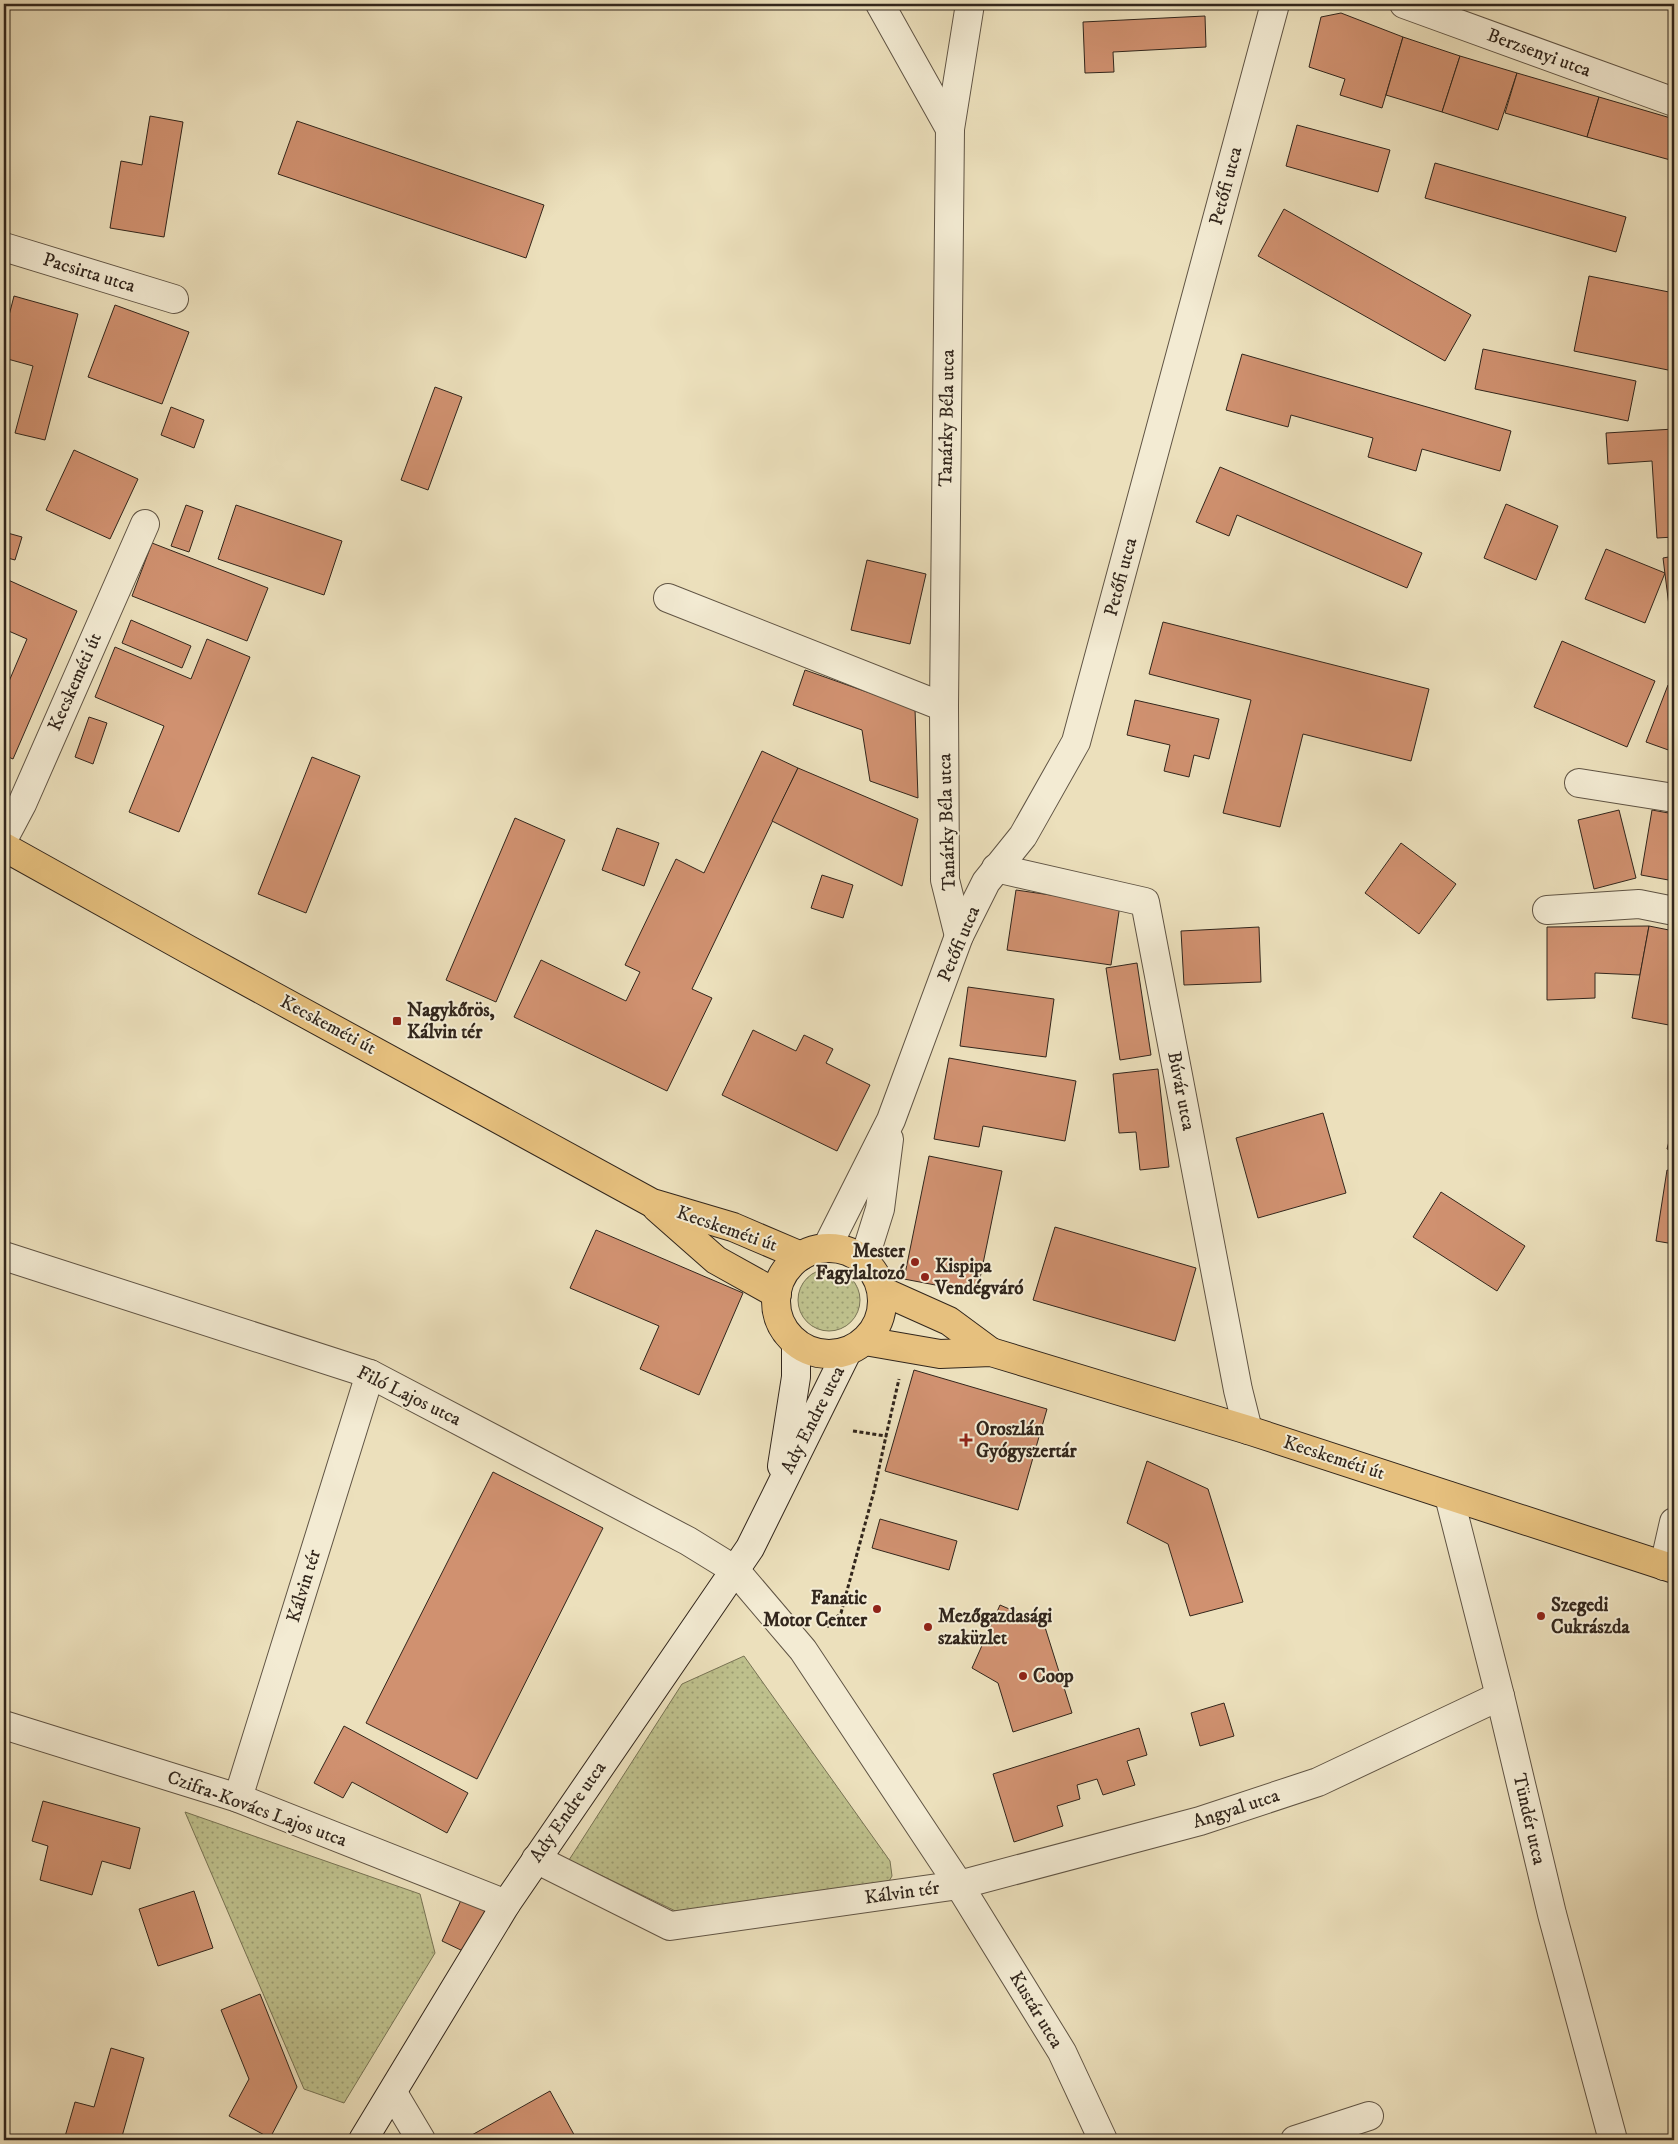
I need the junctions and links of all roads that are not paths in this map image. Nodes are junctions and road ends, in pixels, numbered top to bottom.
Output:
1 (880, 4) edge
2 (970, 4) edge
3 (1275, 4) edge
4 (1404, 4) edge
5 (1674, 102) edge
6 (950, 130) junction
7 (4, 247) edge
8 (174, 299) dead end
9 (145, 524) dead end
10 (668, 598) dead end
11 (944, 707) junction
12 (1579, 783) dead end
13 (1674, 798) edge
14 (4, 838) edge
15 (4, 847) edge
16 (996, 868) junction
17 (1547, 910) dead end
18 (1674, 911) edge
19 (959, 936) junction
20 (891, 1120) junction
21 (652, 1203) junction
22 (827, 1247) junction
23 (4, 1256) edge
24 (801, 1256) junction
25 (864, 1260) junction
26 (882, 1291) junction
27 (777, 1294) junction
28 (796, 1343) junction
29 (856, 1346) junction
30 (991, 1352) junction
31 (370, 1374) junction
32 (1248, 1430) junction
33 (779, 1487) junction
34 (1449, 1496) junction
35 (1674, 1522) edge
36 (1669, 1568) edge
37 (735, 1570) junction
38 (1500, 1696) junction
39 (4, 1725) edge
40 (238, 1798) junction
41 (536, 1859) junction
42 (959, 1885) junction
43 (506, 1904) junction
44 (393, 2094) junction
45 (1369, 2116) dead end
46 (363, 2140) edge
47 (422, 2140) edge
48 (1103, 2140) edge
49 (1295, 2140) edge
50 (1613, 2140) edge

1 - 6 street, Tanárky Béla utca
2 - 6 street, Tanárky Béla utca
3 - 16 street, Petőfi utca
4 - 5 street, Berzsenyi utca
6 - 11 street, Tanárky Béla utca
7 - 8 street, Pacsirta utca
9 - 14 street, Kecskeméti út
10 - 11 street
11 - 19 street, Tanárky Béla utca
12 - 13 street
15 - 21 main road, Kecskeméti út
16 - 19 street, Petőfi utca
16 - 32 street, Búvár utca
17 - 18 street
19 - 20 street, Petőfi utca
20 - 22 street, Petőfi utca
20 - 25 street, Petőfi utca
21 - 24 main road, Kecskeméti út
21 - 27 main road, Kecskeméti út
22 - 24 main road
22 - 25 main road
23 - 31 street, Filó Lajos utca
24 - 27 main road
25 - 26 main road
26 - 29 main road
26 - 30 main road, Kecskeméti út
27 - 28 main road
28 - 29 main road
28 - 33 street, Ady Endre utca
29 - 30 main road, Kecskeméti út
29 - 33 street, Ady Endre utca
30 - 32 main road, Kecskeméti út
31 - 37 street, Filó Lajos utca
31 - 40 street, Kálvin tér
32 - 34 main road, Kecskeméti út
33 - 37 street, Ady Endre utca
34 - 36 main road, Kecskeméti út
34 - 38 street, Tündér utca
35 - 36 street
37 - 41 street, Ady Endre utca
37 - 42 street, Kálvin tér
38 - 42 street, Angyal utca
38 - 50 street, Tündér utca
39 - 40 street, Czifra-Kovács Lajos utca
40 - 43 street, Czifra-Kovács Lajos utca
41 - 42 street, Kálvin tér
41 - 43 street, Ady Endre utca
42 - 48 street, Kustár utca
43 - 44 street, Ady Endre utca
44 - 46 street, Ady Endre utca
44 - 47 street
45 - 49 street

